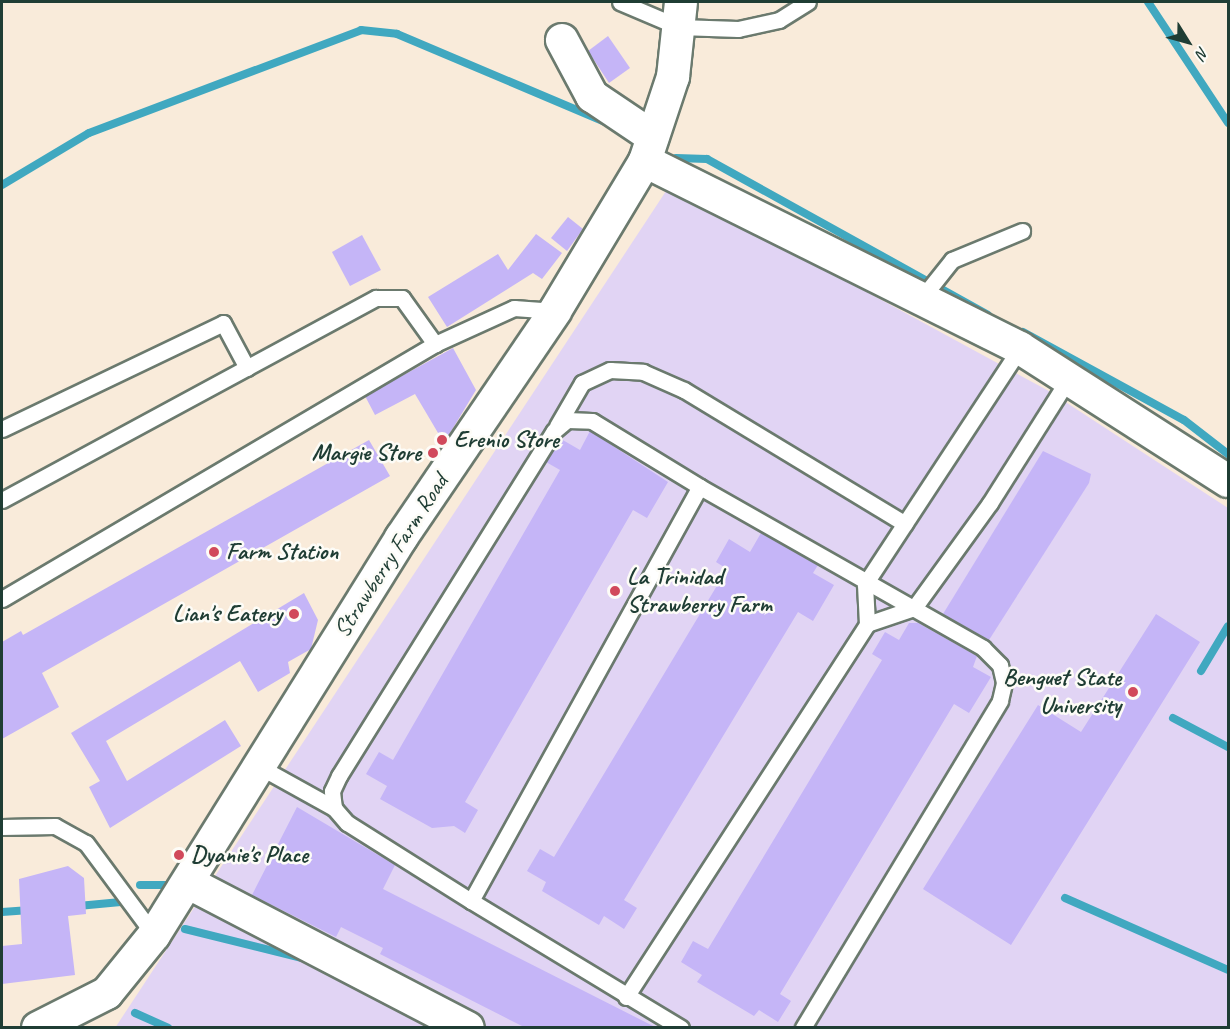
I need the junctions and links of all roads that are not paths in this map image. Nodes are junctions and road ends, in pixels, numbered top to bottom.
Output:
1 (620, 2) edge
2 (808, 2) edge
3 (680, 14) edge
4 (562, 40) dead end
5 (649, 149) junction
6 (1022, 231) dead end
7 (929, 288) junction
8 (555, 310) junction
9 (435, 344) junction
10 (1020, 348) junction
11 (247, 368) junction
12 (1069, 378) junction
13 (2, 429) edge
14 (554, 431) junction
15 (1228, 481) edge
16 (700, 487) junction
17 (2, 500) edge
18 (905, 524) junction
19 (865, 584) junction
20 (2, 599) edge
21 (914, 608) junction
22 (867, 624) junction
23 (260, 767) junction
24 (334, 808) junction
25 (2, 827) edge
26 (191, 884) junction
27 (471, 902) junction
28 (154, 935) junction
29 (626, 997) junction
30 (38, 1028) edge
31 (468, 1028) edge
32 (681, 1028) edge
33 (803, 1028) edge

1 - 3 lane
2 - 3 lane
3 - 5 street, Strawberry Farm Road
4 - 5 street
5 - 7 street
5 - 8 street, Strawberry Farm Road
6 - 7 lane
7 - 10 street
8 - 9 lane
8 - 23 street, Strawberry Farm Road
9 - 11 lane
9 - 20 lane
10 - 12 street
10 - 18 lane
11 - 13 lane
11 - 17 lane
12 - 15 street
12 - 21 lane
14 - 16 lane
14 - 18 lane
14 - 24 lane
16 - 19 lane
16 - 27 lane
18 - 19 lane
19 - 21 lane
19 - 22 lane
21 - 22 lane
21 - 33 lane
22 - 29 lane
23 - 24 lane
23 - 26 street, Strawberry Farm Road
24 - 27 lane
25 - 28 lane
26 - 28 street, Strawberry Farm Road
26 - 31 street
27 - 29 lane
28 - 30 street, Strawberry Farm Road
29 - 32 lane

